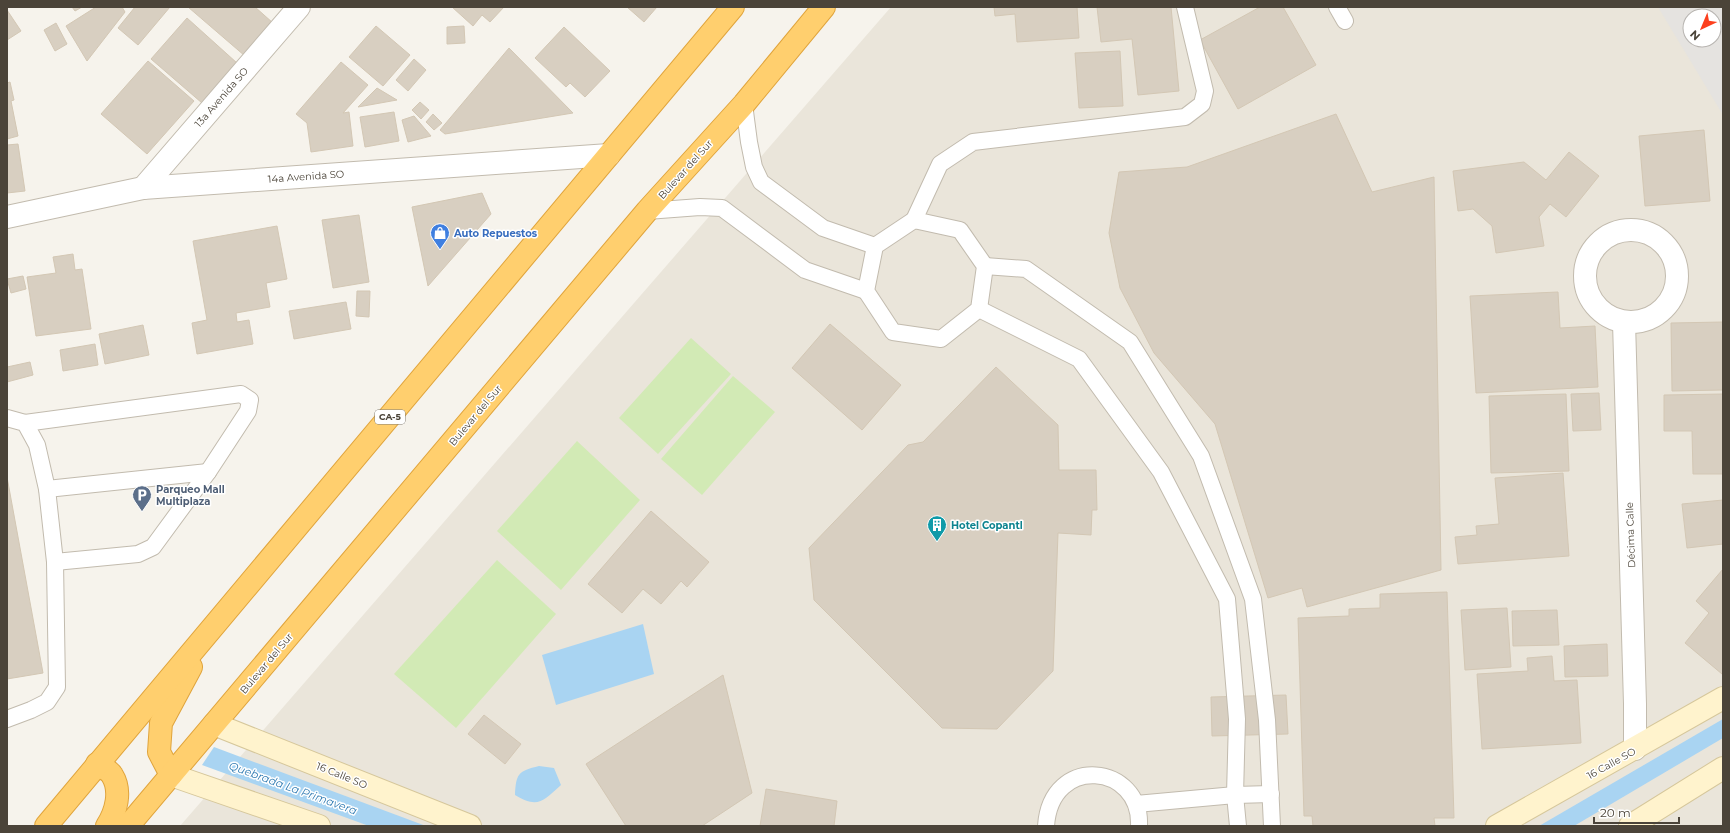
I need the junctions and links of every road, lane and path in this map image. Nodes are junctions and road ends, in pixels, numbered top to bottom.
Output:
1 (299, 7) edge
2 (733, 7) edge
3 (824, 7) edge
4 (1185, 7) edge
5 (744, 104) junction
6 (609, 155) junction
7 (143, 188) junction
8 (647, 211) junction
9 (7, 217) edge
10 (914, 220) junction
11 (875, 246) junction
12 (984, 266) junction
13 (866, 291) junction
14 (979, 309) junction
15 (1624, 322) junction
16 (7, 418) edge
17 (25, 423) junction
18 (208, 472) junction
19 (47, 489) junction
20 (55, 562) junction
21 (1227, 599) junction
22 (1252, 599) junction
23 (212, 628) junction
24 (1723, 698) edge
25 (7, 719) edge
26 (214, 724) junction
27 (1635, 749) junction
28 (98, 764) junction
29 (1723, 768) edge
30 (171, 775) junction
31 (1271, 794) junction
32 (1235, 795) junction
33 (1136, 804) junction
34 (46, 826) edge
35 (107, 826) edge
36 (128, 826) edge
37 (319, 826) edge
38 (470, 826) edge
39 (1046, 826) edge
40 (1139, 826) edge
41 (1238, 826) edge
42 (1272, 826) edge
43 (1498, 826) edge
44 (1630, 826) edge

1 - 7 street, 13a Avenida SO
2 - 6 highway, CA-5
3 - 5 highway, Bulevar del Sur
4 - 10 lane
5 - 8 highway, Bulevar del Sur
5 - 11 lane
6 - 7 street, 14a Avenida SO
6 - 23 highway, CA-5
7 - 9 street, 14a Avenida SO
8 - 13 lane
8 - 26 highway, Bulevar del Sur
10 - 11 lane
10 - 12 lane
11 - 13 lane
12 - 14 lane
12 - 22 lane
13 - 14 lane
14 - 21 lane
15 - 15 street
15 - 27 street, Décima Calle
16 - 17 lane
17 - 18 lane
17 - 19 lane
18 - 19 lane
18 - 20 lane
19 - 20 lane
20 - 25 lane
21 - 22 lane
21 - 32 lane
22 - 31 lane
23 - 28 highway, CA-5
23 - 30 highway
24 - 27 street, 16 Calle SO
26 - 30 highway, Bulevar del Sur
26 - 38 street, 16 Calle SO
27 - 43 street, 16 Calle SO
28 - 34 highway, CA-5
28 - 35 highway
29 - 44 street
30 - 36 highway, Bulevar del Sur
30 - 37 street
31 - 32 lane
31 - 42 lane
32 - 33 lane
32 - 41 lane
33 - 39 lane
33 - 40 lane

